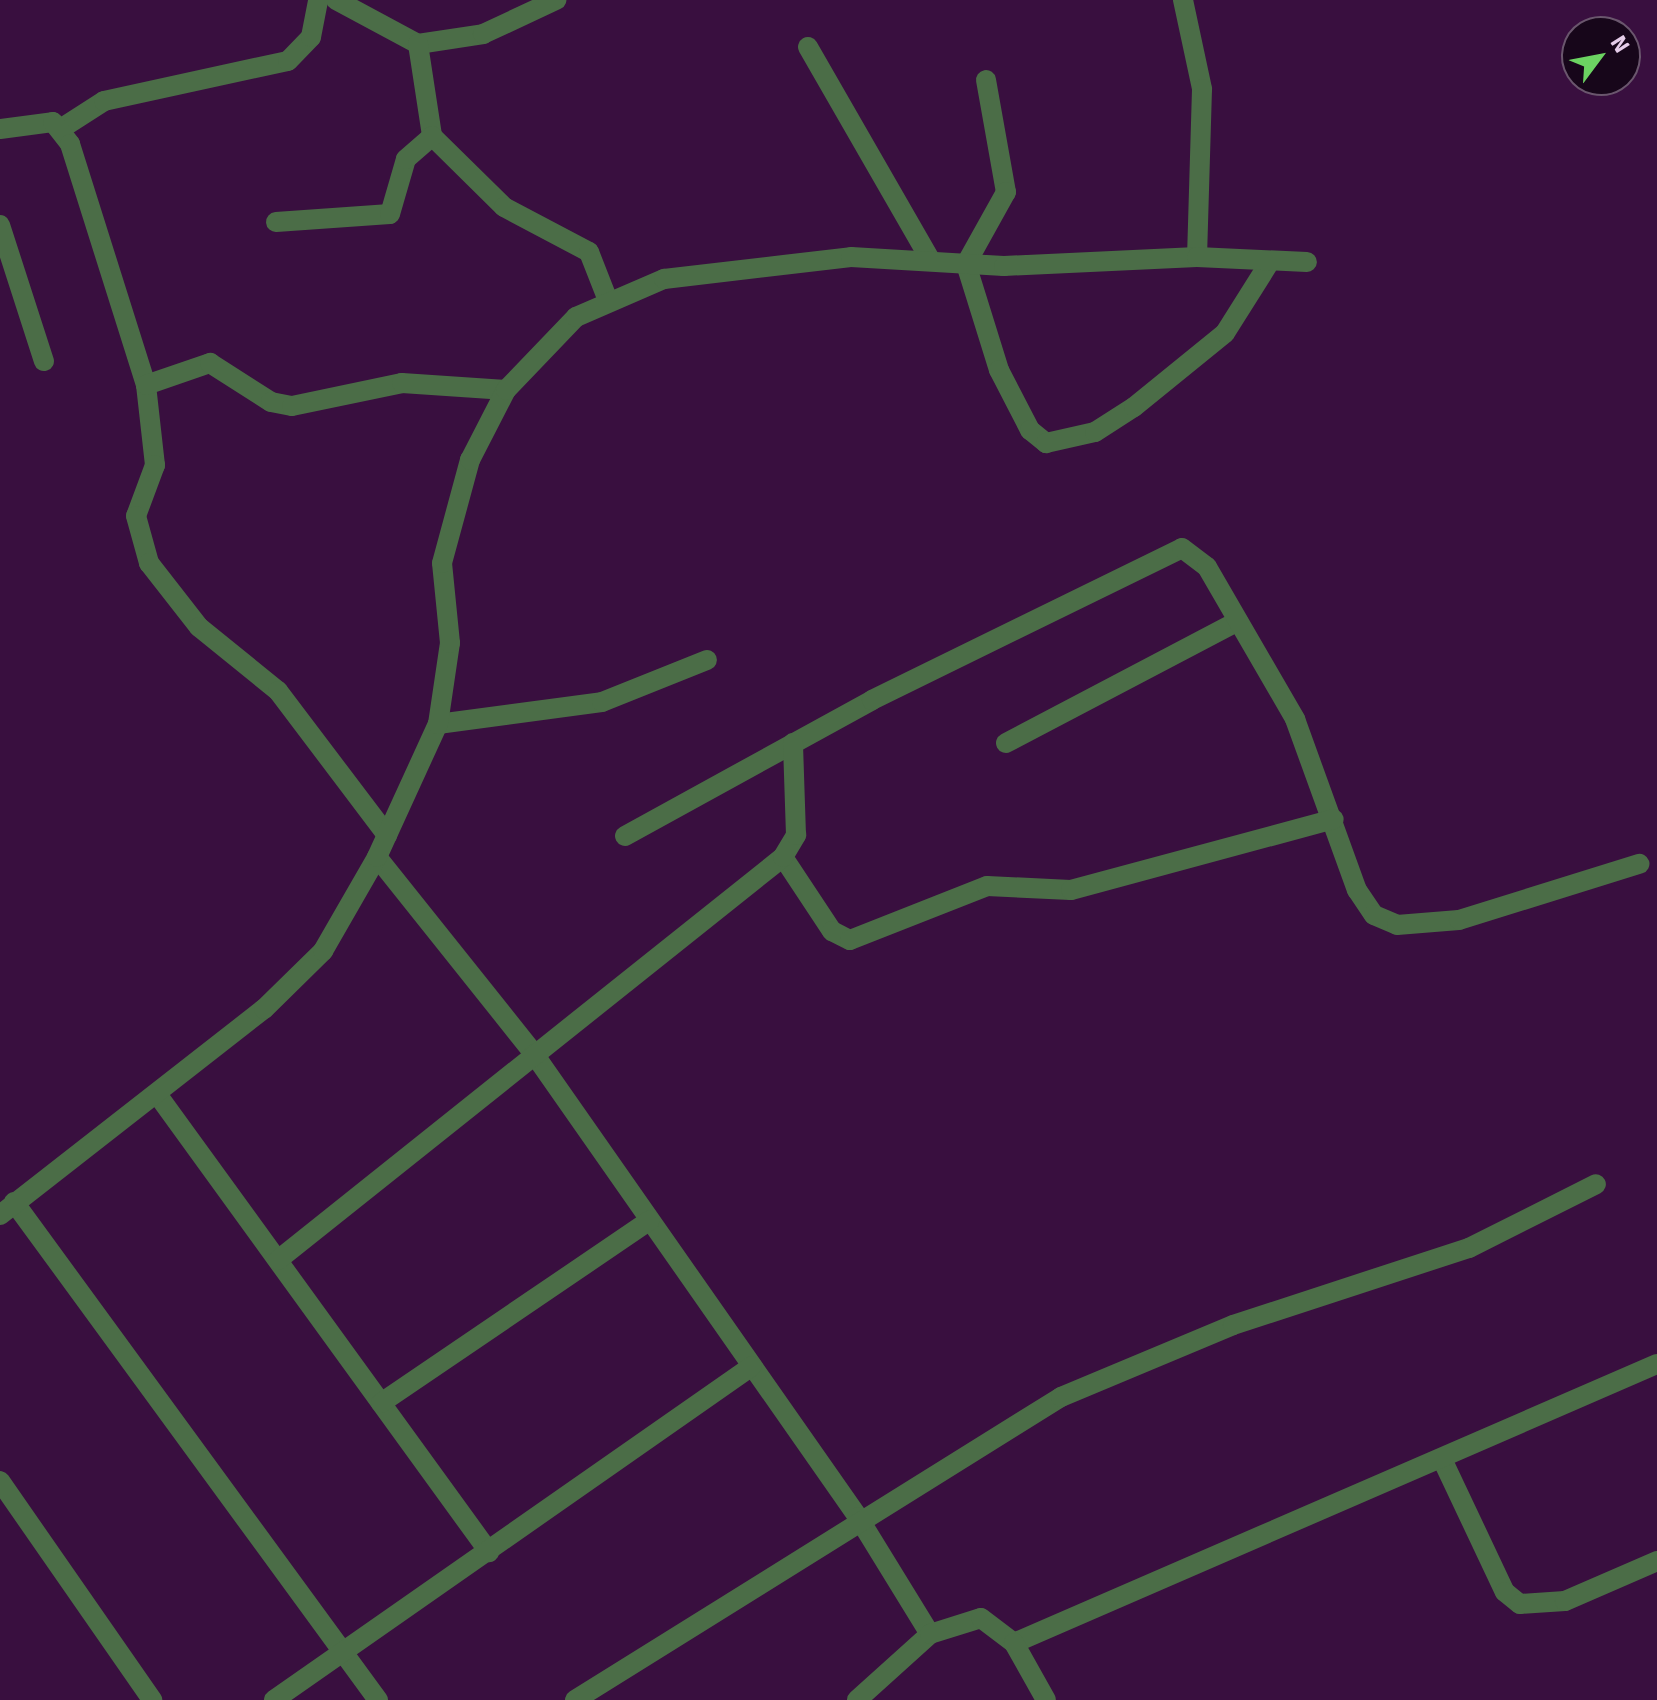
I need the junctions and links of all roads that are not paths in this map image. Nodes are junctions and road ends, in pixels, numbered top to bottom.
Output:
1 (318, 0) edge
2 (336, 0) edge
3 (556, 0) edge
4 (1183, 0) edge
5 (418, 44) junction
6 (808, 47) dead end
7 (986, 80) dead end
8 (62, 128) junction
9 (0, 129) edge
10 (432, 136) junction
11 (276, 222) dead end
12 (0, 225) edge
13 (1197, 257) junction
14 (930, 259) junction
15 (1307, 262) dead end
16 (1269, 263) junction
17 (966, 264) junction
18 (607, 298) junction
19 (44, 361) dead end
20 (146, 385) junction
21 (506, 390) junction
22 (1238, 621) junction
23 (707, 660) dead end
24 (438, 724) junction
25 (793, 743) junction
26 (1006, 743) dead end
27 (1334, 819) junction
28 (387, 835) junction
29 (625, 836) dead end
30 (377, 857) junction
31 (783, 857) junction
32 (1639, 864) dead end
33 (534, 1054) junction
34 (157, 1094) junction
35 (1596, 1184) dead end
36 (7, 1208) edge
37 (650, 1220) junction
38 (278, 1260) junction
39 (1657, 1364) edge
40 (752, 1366) junction
41 (381, 1403) junction
42 (1442, 1459) junction
43 (0, 1481) edge
44 (858, 1517) junction
45 (489, 1552) junction
46 (1657, 1561) edge
47 (930, 1634) junction
48 (1014, 1643) junction
49 (347, 1652) junction
50 (152, 1700) edge
51 (274, 1700) edge
52 (378, 1700) edge
53 (575, 1700) edge
54 (857, 1700) edge
55 (1046, 1700) edge

1 - 8 street
2 - 5 street
3 - 5 street
4 - 13 street
5 - 10 street
6 - 14 street
7 - 17 street
8 - 9 street
8 - 20 street
10 - 11 street
10 - 18 street
12 - 19 street
13 - 16 street
13 - 17 street
14 - 17 street
14 - 18 street
15 - 16 street
16 - 17 street
18 - 21 street
20 - 21 street
20 - 28 street
21 - 24 street
22 - 25 street
22 - 26 street
22 - 27 street
23 - 24 street
24 - 28 street
25 - 29 street
25 - 31 street
27 - 31 street
27 - 32 street
28 - 30 street
30 - 33 street
30 - 34 street
31 - 33 street
33 - 37 street
33 - 38 street
34 - 36 street
34 - 38 street
35 - 44 street
36 - 49 street
37 - 40 street
37 - 41 street
38 - 41 street
39 - 42 street
40 - 44 street
40 - 45 street
41 - 45 street
42 - 46 street
42 - 48 street
43 - 50 street
44 - 47 street
44 - 53 street
45 - 49 street
47 - 48 street
47 - 54 street
48 - 55 street
49 - 51 street
49 - 52 street

